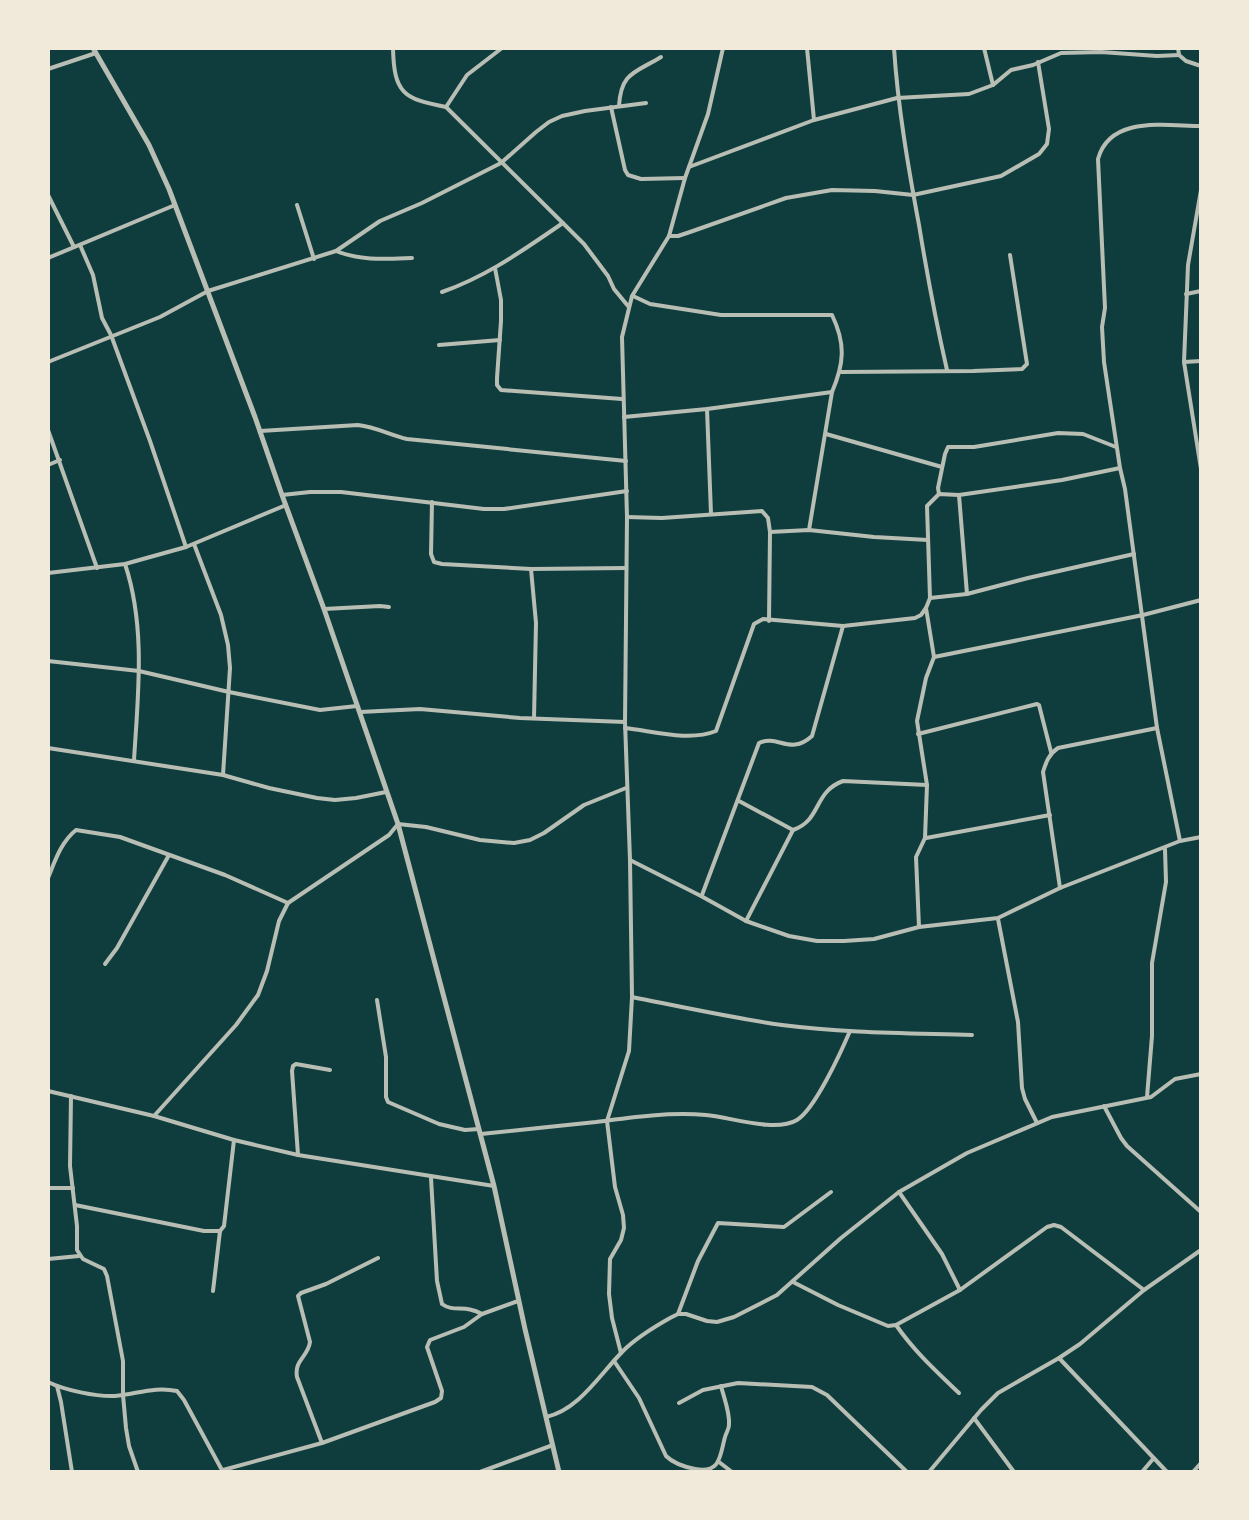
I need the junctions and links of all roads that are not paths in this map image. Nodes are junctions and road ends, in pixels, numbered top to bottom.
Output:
1 (393, 48) edge
2 (502, 48) edge
3 (723, 48) edge
4 (807, 48) edge
5 (894, 48) edge
6 (984, 48) edge
7 (1178, 48) edge
8 (94, 51) edge
9 (1179, 55) junction
10 (661, 57) dead end
11 (1038, 62) junction
12 (1201, 66) edge
13 (48, 69) edge
14 (993, 85) junction
15 (897, 98) junction
16 (646, 103) dead end
17 (619, 106) junction
18 (446, 107) junction
19 (611, 107) junction
20 (814, 120) junction
21 (1201, 126) edge
22 (501, 163) junction
23 (689, 167) junction
24 (685, 178) junction
25 (1201, 190) edge
26 (48, 195) edge
27 (913, 195) junction
28 (175, 205) junction
29 (297, 205) dead end
30 (1199, 215) edge
31 (563, 223) junction
32 (669, 236) junction
33 (77, 246) junction
34 (336, 251) junction
35 (1010, 255) dead end
36 (48, 258) edge
37 (412, 258) dead end
38 (314, 259) junction
39 (495, 268) junction
40 (208, 291) junction
41 (1201, 291) edge
42 (442, 292) dead end
43 (1186, 294) junction
44 (632, 296) junction
45 (628, 306) junction
46 (111, 335) junction
47 (500, 340) junction
48 (439, 345) dead end
49 (1201, 361) edge
50 (48, 362) edge
51 (1184, 362) junction
52 (947, 370) junction
53 (841, 372) junction
54 (832, 392) junction
55 (624, 400) junction
56 (707, 409) junction
57 (624, 417) junction
58 (48, 430) edge
59 (260, 431) junction
60 (826, 434) junction
61 (1116, 447) junction
62 (60, 460) junction
63 (626, 461) junction
64 (48, 465) edge
65 (942, 467) junction
66 (1120, 468) junction
67 (1201, 469) edge
68 (627, 491) junction
69 (939, 494) junction
70 (282, 495) junction
71 (959, 495) junction
72 (432, 502) junction
73 (286, 505) junction
74 (711, 514) junction
75 (627, 517) junction
76 (809, 530) junction
77 (770, 532) junction
78 (928, 540) junction
79 (194, 544) junction
80 (186, 547) junction
81 (1134, 554) junction
82 (125, 564) junction
83 (97, 568) junction
84 (626, 568) junction
85 (531, 569) junction
86 (48, 573) edge
87 (967, 594) junction
88 (930, 598) junction
89 (1201, 600) edge
90 (389, 607) dead end
91 (926, 608) junction
92 (324, 609) junction
93 (1143, 615) junction
94 (769, 621) junction
95 (843, 626) junction
96 (934, 657) junction
97 (48, 661) edge
98 (139, 671) junction
99 (229, 692) junction
100 (358, 709) junction
101 (534, 718) junction
102 (625, 725) junction
103 (1157, 728) junction
104 (918, 734) junction
105 (48, 748) edge
106 (1051, 752) junction
107 (134, 761) junction
108 (223, 775) junction
109 (927, 785) junction
110 (627, 788) junction
111 (386, 792) junction
112 (738, 800) junction
113 (1050, 815) junction
114 (398, 824) junction
115 (793, 830) junction
116 (1201, 837) edge
117 (925, 838) junction
118 (1180, 841) junction
119 (1165, 848) junction
120 (169, 855) junction
121 (630, 860) junction
122 (48, 878) edge
123 (1060, 888) junction
124 (701, 896) junction
125 (288, 903) junction
126 (998, 918) junction
127 (746, 921) junction
128 (919, 927) junction
129 (105, 964) dead end
130 (632, 997) junction
131 (377, 1000) dead end
132 (850, 1031) junction
133 (972, 1035) dead end
134 (330, 1070) dead end
135 (1201, 1074) edge
136 (48, 1091) edge
137 (71, 1096) junction
138 (1147, 1097) junction
139 (1104, 1106) junction
140 (154, 1116) junction
141 (607, 1121) junction
142 (1037, 1123) junction
143 (480, 1132) junction
144 (234, 1140) junction
145 (298, 1155) junction
146 (431, 1178) junction
147 (494, 1186) junction
148 (48, 1188) edge
149 (73, 1188) junction
150 (831, 1192) dead end
151 (899, 1192) junction
152 (75, 1205) junction
153 (1201, 1212) edge
154 (220, 1231) junction
155 (1201, 1250) edge
156 (79, 1256) junction
157 (378, 1258) dead end
158 (48, 1259) edge
159 (793, 1282) junction
160 (960, 1290) junction
161 (1144, 1290) junction
162 (213, 1291) dead end
163 (518, 1301) junction
164 (482, 1314) junction
165 (678, 1314) junction
166 (896, 1325) junction
167 (621, 1353) junction
168 (1059, 1358) junction
169 (614, 1361) junction
170 (48, 1382) edge
171 (57, 1386) junction
172 (721, 1386) junction
173 (959, 1393) dead end
174 (123, 1395) junction
175 (679, 1403) dead end
176 (546, 1417) junction
177 (974, 1418) junction
178 (322, 1443) junction
179 (553, 1445) junction
180 (1153, 1459) junction
181 (719, 1462) junction
182 (1201, 1463) edge
183 (223, 1471) edge
184 (72, 1472) edge
185 (138, 1472) edge
186 (480, 1472) edge
187 (559, 1472) edge
188 (732, 1472) edge
189 (907, 1472) edge
190 (929, 1472) edge
191 (1014, 1472) edge
192 (1142, 1472) edge
193 (1167, 1472) edge
194 (1193, 1472) edge

1 - 18 street
2 - 18 street
3 - 23 street
4 - 20 street
5 - 15 street
6 - 14 street
7 - 9 street
8 - 13 street
8 - 28 street
9 - 11 street
9 - 12 street
10 - 17 street
11 - 14 street
11 - 27 street
14 - 15 street
15 - 20 street
15 - 27 street
16 - 17 street
17 - 19 street
18 - 22 street
19 - 22 street
19 - 24 street
20 - 23 street
21 - 61 street
22 - 31 street
22 - 34 street
23 - 24 street
24 - 32 street
25 - 30 street
26 - 33 street
27 - 32 street
27 - 52 street
28 - 33 street
28 - 40 street
29 - 38 street
30 - 43 street
31 - 39 street
31 - 45 street
32 - 44 street
33 - 36 street
33 - 46 street
34 - 37 street
34 - 38 street
35 - 52 street
38 - 40 street
39 - 42 street
39 - 47 street
40 - 46 street
40 - 59 street
41 - 43 street
43 - 51 street
44 - 45 street
44 - 53 street
45 - 55 street
46 - 50 street
46 - 80 street
47 - 48 street
47 - 55 street
49 - 51 street
51 - 67 street
52 - 53 street
53 - 54 street
54 - 56 street
54 - 60 street
55 - 57 street
56 - 57 street
56 - 74 street
57 - 63 street
58 - 62 street
59 - 63 street
59 - 70 street
60 - 65 street
60 - 76 street
61 - 65 street
61 - 66 street
62 - 64 street
62 - 83 street
63 - 68 street
65 - 69 street
66 - 71 street
66 - 81 street
68 - 72 street
68 - 75 street
69 - 71 street
69 - 78 street
70 - 72 street
70 - 73 street
71 - 87 street
72 - 85 street
73 - 79 street
73 - 92 street
74 - 75 street
74 - 77 street
75 - 84 street
76 - 77 street
76 - 78 street
77 - 94 street
78 - 88 street
79 - 80 street
79 - 99 street
80 - 82 street
81 - 87 street
81 - 93 street
82 - 83 street
82 - 98 street
83 - 86 street
84 - 85 street
84 - 102 street
85 - 101 street
87 - 88 street
88 - 91 street
89 - 93 street
90 - 92 street
91 - 95 street
91 - 96 street
92 - 100 street
93 - 96 street
93 - 103 street
94 - 95 street
94 - 102 street
95 - 112 street
96 - 104 street
97 - 98 street
98 - 99 street
98 - 107 street
99 - 100 street
99 - 108 street
100 - 101 street
100 - 111 street
101 - 102 street
102 - 110 street
103 - 106 street
103 - 118 street
104 - 106 street
104 - 109 street
105 - 107 street
106 - 113 street
107 - 108 street
108 - 111 street
109 - 115 street
109 - 117 street
110 - 114 street
110 - 121 street
111 - 114 street
112 - 115 street
112 - 124 street
113 - 117 street
113 - 123 street
114 - 125 street
114 - 143 street
115 - 127 street
116 - 118 street
117 - 128 street
118 - 119 street
119 - 123 street
119 - 138 street
120 - 122 street
120 - 125 street
120 - 129 street
121 - 124 street
121 - 130 street
123 - 126 street
124 - 127 street
125 - 140 street
126 - 128 street
126 - 142 street
127 - 128 street
130 - 132 street
130 - 141 street
131 - 143 street
132 - 133 street
132 - 141 street
134 - 145 street
135 - 138 street
136 - 137 street
137 - 140 street
137 - 149 street
138 - 139 street
139 - 142 street
139 - 153 street
140 - 144 street
141 - 143 street
141 - 167 street
142 - 151 street
143 - 147 street
144 - 145 street
144 - 154 street
145 - 146 street
146 - 147 street
146 - 164 street
147 - 163 street
148 - 149 street
149 - 152 street
150 - 165 street
151 - 159 street
151 - 160 street
152 - 154 street
152 - 156 street
154 - 162 street
155 - 161 street
156 - 158 street
156 - 174 street
157 - 178 street
159 - 165 street
159 - 166 street
160 - 161 street
160 - 166 street
161 - 168 street
163 - 164 street
163 - 176 street
164 - 178 street
165 - 167 street
166 - 173 street
167 - 169 street
168 - 177 street
168 - 180 street
169 - 176 street
169 - 181 street
170 - 171 street
171 - 174 street
171 - 184 street
172 - 175 street
172 - 181 street
172 - 189 street
174 - 183 street
174 - 185 street
176 - 179 street
177 - 190 street
177 - 191 street
178 - 183 street
179 - 186 street
179 - 187 street
180 - 192 street
180 - 193 street
181 - 188 street
182 - 194 street

